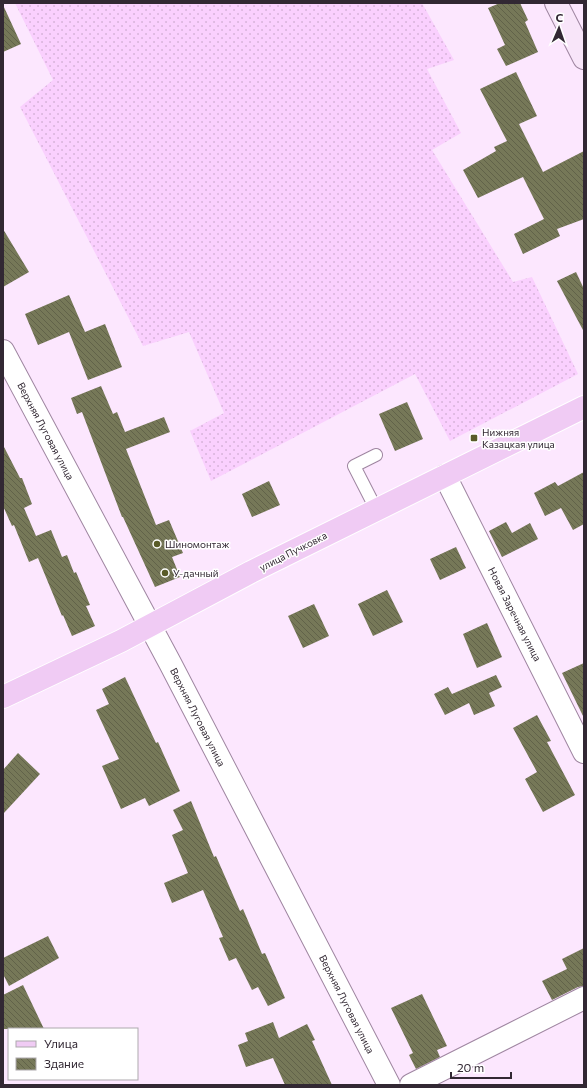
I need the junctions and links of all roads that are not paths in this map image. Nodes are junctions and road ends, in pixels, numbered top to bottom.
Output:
1 (556, 3) edge
2 (584, 58) edge
3 (3, 351) edge
4 (584, 407) edge
5 (376, 455) dead end
6 (445, 476) junction
7 (376, 509) junction
8 (150, 625) junction
9 (3, 698) edge
10 (584, 752) edge
11 (584, 998) edge
12 (389, 1085) edge
13 (411, 1085) edge

1 - 2 main road
3 - 8 street, Верхняя Луговая улица
4 - 6 main road, улица Пучковка
5 - 7 lane
6 - 7 main road, улица Пучковка
6 - 10 street, Новая Заречная улица
7 - 8 main road, улица Пучковка
8 - 9 main road, улица Пучковка
8 - 12 street, Верхняя Луговая улица
11 - 13 street

